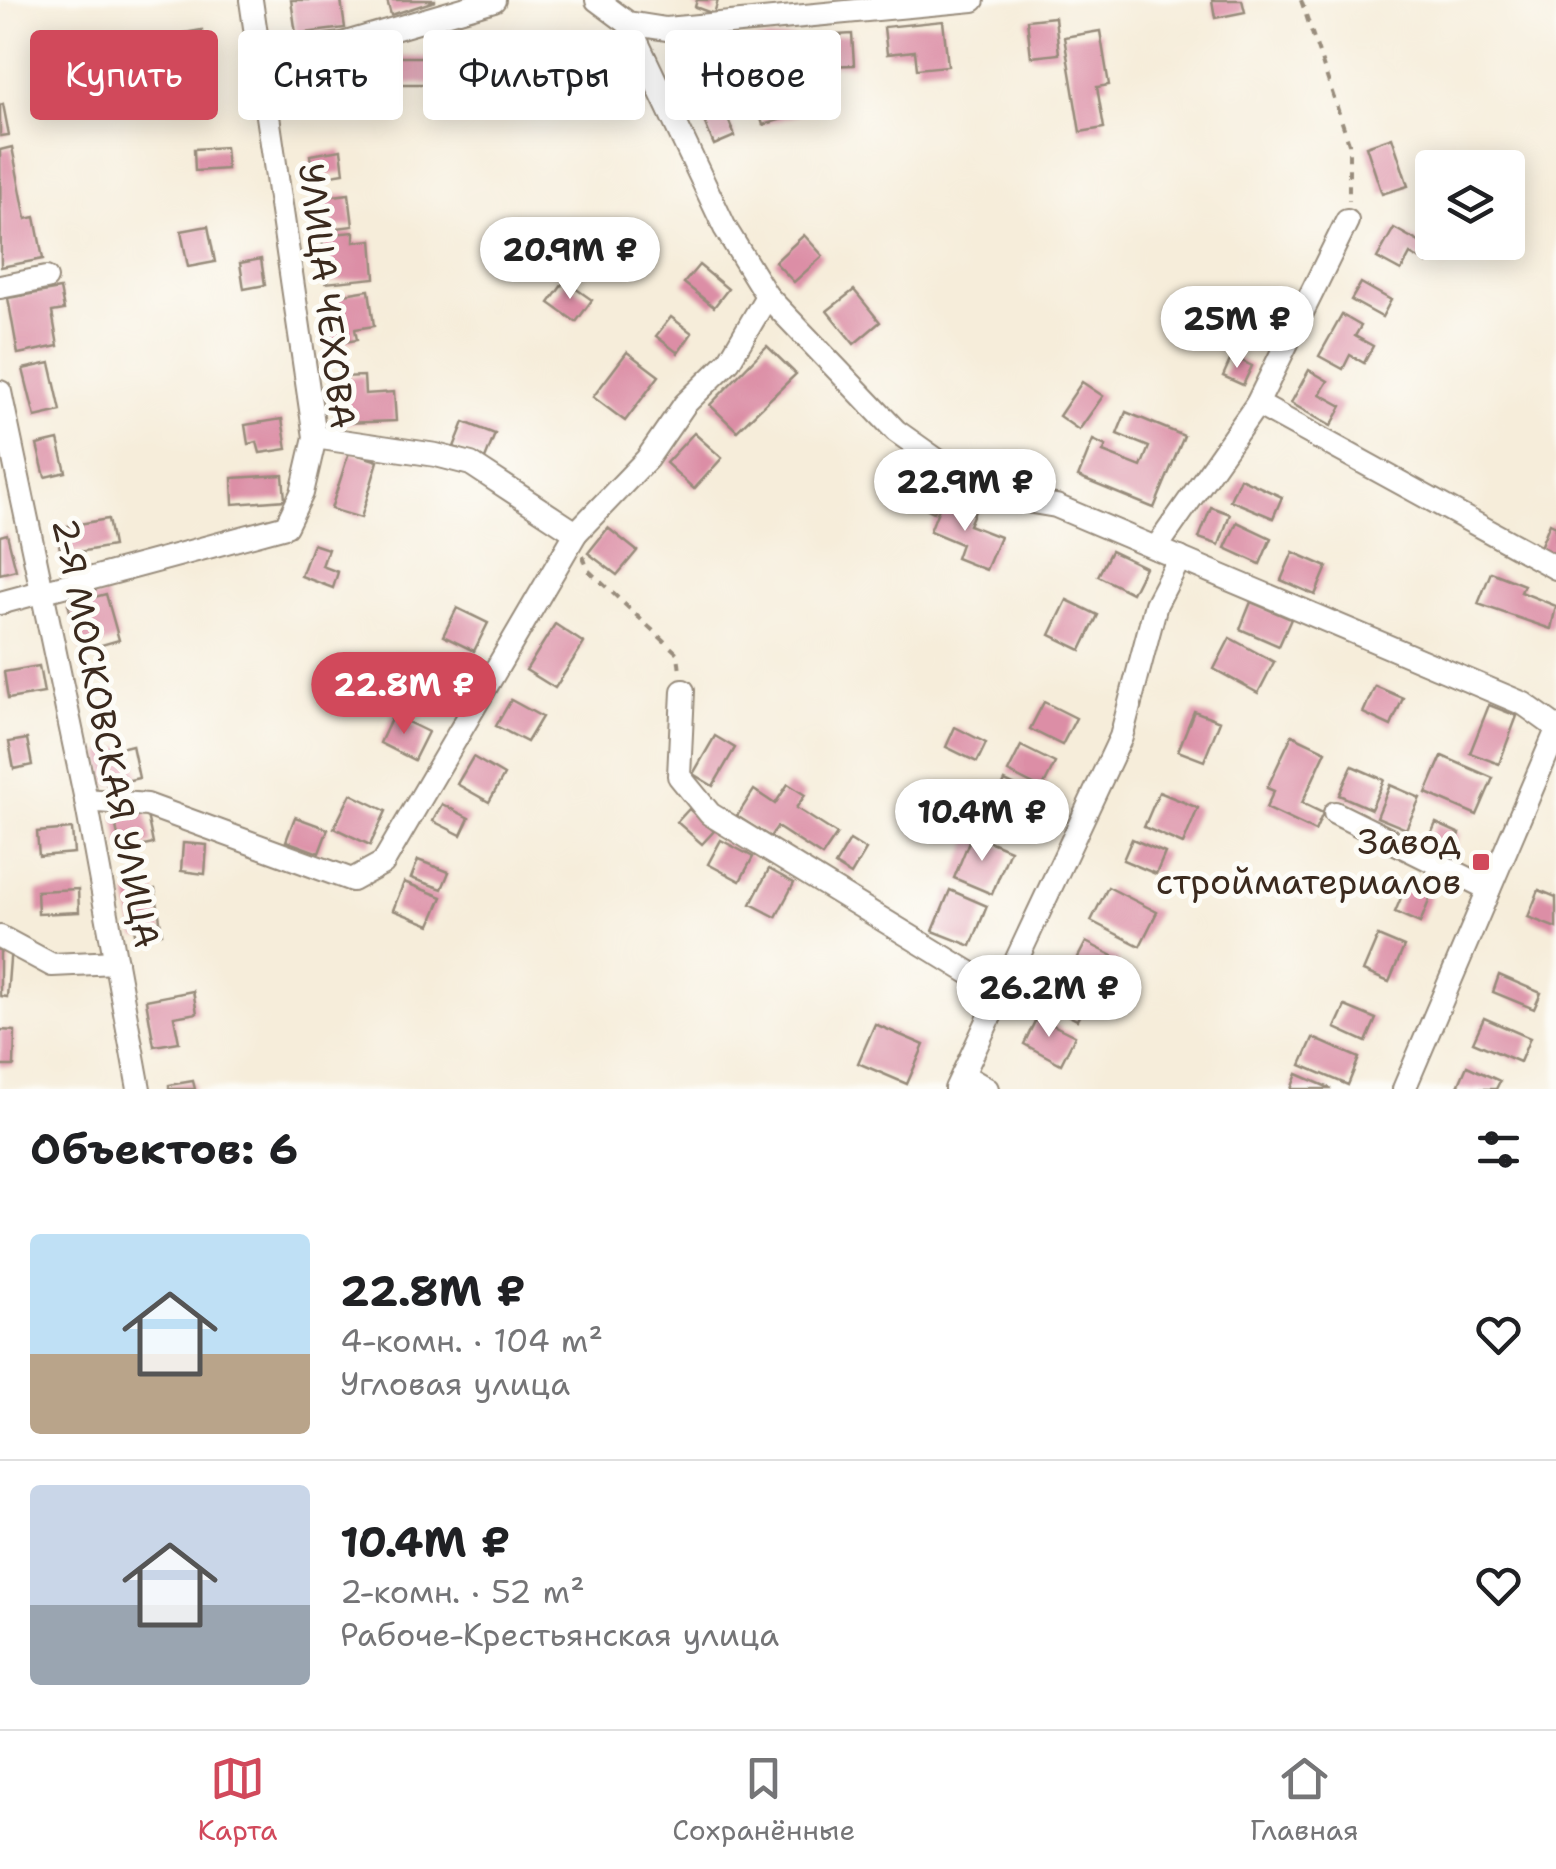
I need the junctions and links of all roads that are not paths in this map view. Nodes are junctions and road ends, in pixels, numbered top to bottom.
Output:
1 (251, 0) edge
2 (494, 0) edge
3 (597, 0) edge
4 (974, 0) edge
5 (628, 23) junction
6 (255, 30) edge
7 (390, 30) edge
8 (268, 120) edge
9 (1347, 221) road end
10 (46, 278) dead end
11 (0, 287) edge
12 (768, 296) junction
13 (0, 392) edge
14 (1257, 404) junction
15 (315, 437) junction
16 (576, 533) junction
17 (1156, 548) junction
18 (1180, 558) junction
19 (1556, 568) edge
20 (43, 592) junction
21 (0, 603) edge
22 (683, 691) road end
23 (1556, 730) edge
24 (86, 800) junction
25 (1335, 813) dead end
26 (1489, 889) junction
27 (0, 938) edge
28 (116, 962) junction
29 (1002, 992) junction
30 (959, 1082) edge
31 (139, 1089) edge
32 (987, 1089) edge
33 (1404, 1089) edge

1 - 6 street, УЛИЦА ЧЕХОВА
2 - 7 street
3 - 5 street
4 - 5 street
5 - 12 street
8 - 15 street, УЛИЦА ЧЕХОВА
9 - 14 street
10 - 11 street
12 - 16 street
12 - 17 street
13 - 20 street, 2-Я МОСКОВСКАЯ УЛИЦА
14 - 17 street
14 - 19 street
15 - 16 street
15 - 20 street, УЛИЦА ЧЕХОВА
16 - 24 street
17 - 18 street
18 - 23 street
18 - 29 street
20 - 21 street
20 - 24 street, 2-Я МОСКОВСКАЯ УЛИЦА
22 - 29 street
23 - 26 street
24 - 28 street, 2-Я МОСКОВСКАЯ УЛИЦА
25 - 26 street
26 - 33 street
27 - 28 street
28 - 31 street, 2-Я МОСКОВСКАЯ УЛИЦА
29 - 30 street
30 - 32 street

